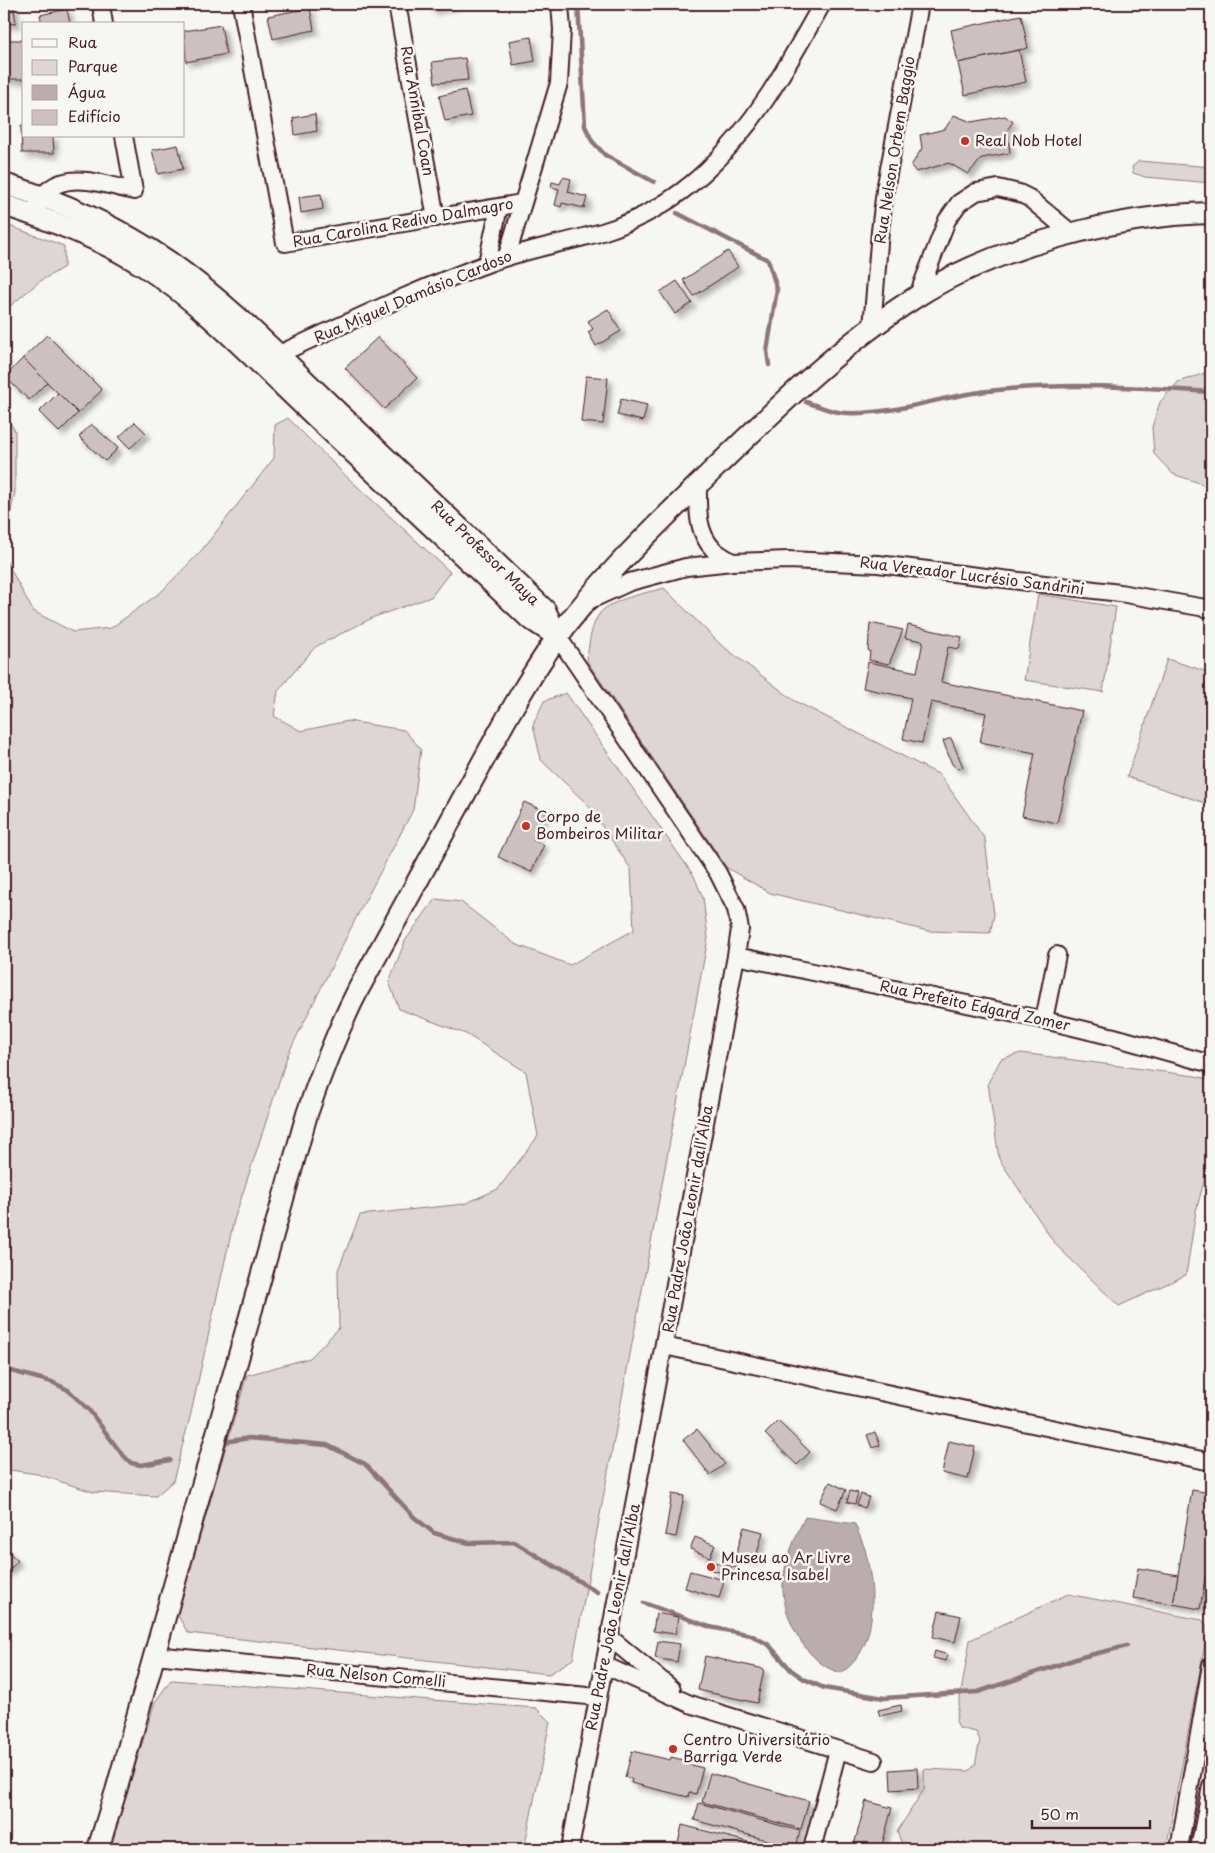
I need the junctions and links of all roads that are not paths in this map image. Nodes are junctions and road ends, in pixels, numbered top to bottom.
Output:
1 (100, 4) edge
2 (241, 4) edge
3 (397, 4) edge
4 (560, 4) edge
5 (822, 4) edge
6 (920, 4) edge
7 (104, 22) edge
8 (124, 138) edge
9 (4, 184) edge
10 (522, 203) junction
11 (4, 205) edge
12 (38, 206) junction
13 (499, 207) junction
14 (1211, 213) edge
15 (436, 218) junction
16 (1070, 233) junction
17 (507, 256) junction
18 (487, 263) junction
19 (918, 295) junction
20 (872, 327) junction
21 (271, 362) junction
22 (698, 485) junction
23 (732, 562) junction
24 (586, 602) junction
25 (1211, 609) edge
26 (558, 637) junction
27 (1057, 955) dead end
28 (736, 956) junction
29 (1044, 1020) junction
30 (1211, 1064) edge
31 (664, 1346) junction
32 (1211, 1462) edge
33 (609, 1638) junction
34 (154, 1655) junction
35 (604, 1665) junction
36 (1211, 1665) edge
37 (598, 1697) junction
38 (690, 1704) junction
39 (838, 1750) junction
40 (874, 1761) dead end
41 (1211, 1786) edge
42 (98, 1849) edge
43 (570, 1849) edge
44 (812, 1849) edge
45 (1179, 1849) edge
46 (1199, 1849) edge

1 - 7 street
2 - 15 street, Rua Carolina Redivo Dalmagro
3 - 15 street, Rua Anníbal Coan
4 - 10 street
5 - 17 street, Rua Miguel Damásio Cardoso
6 - 20 street, Rua Nelson Orbem Baggio
8 - 12 street
9 - 12 main road, Rua Professor Maya
10 - 13 street, Rua Carolina Redivo Dalmagro
10 - 17 street
11 - 12 main road, Rua Professor Maya
12 - 21 main road, Rua Professor Maya
13 - 15 street, Rua Carolina Redivo Dalmagro
13 - 18 street
14 - 16 main road
16 - 19 main road
16 - 19 street
17 - 18 street, Rua Miguel Damásio Cardoso
18 - 21 street, Rua Miguel Damásio Cardoso
19 - 20 main road
20 - 22 main road
21 - 26 main road, Rua Professor Maya
22 - 23 street
22 - 24 main road
23 - 24 street, Rua Vereador Lucrésio Sandrini
23 - 25 street, Rua Vereador Lucrésio Sandrini
24 - 26 main road
26 - 28 street, Rua Padre João Leonir dall'Alba
26 - 34 main road
27 - 29 street
28 - 29 street, Rua Prefeito Edgard Zomer
28 - 31 street, Rua Padre João Leonir dall'Alba
29 - 30 street, Rua Prefeito Edgard Zomer
31 - 32 street
31 - 33 street, Rua Padre João Leonir dall'Alba
33 - 35 street, Rua Padre João Leonir dall'Alba
33 - 38 street
34 - 37 street, Rua Nelson Comelli
34 - 42 main road
35 - 37 street, Rua Padre João Leonir dall'Alba
35 - 38 street
36 - 45 street
37 - 43 street, Rua Padre João Leonir dall'Alba
38 - 39 street
39 - 40 street
39 - 44 street
41 - 46 street

